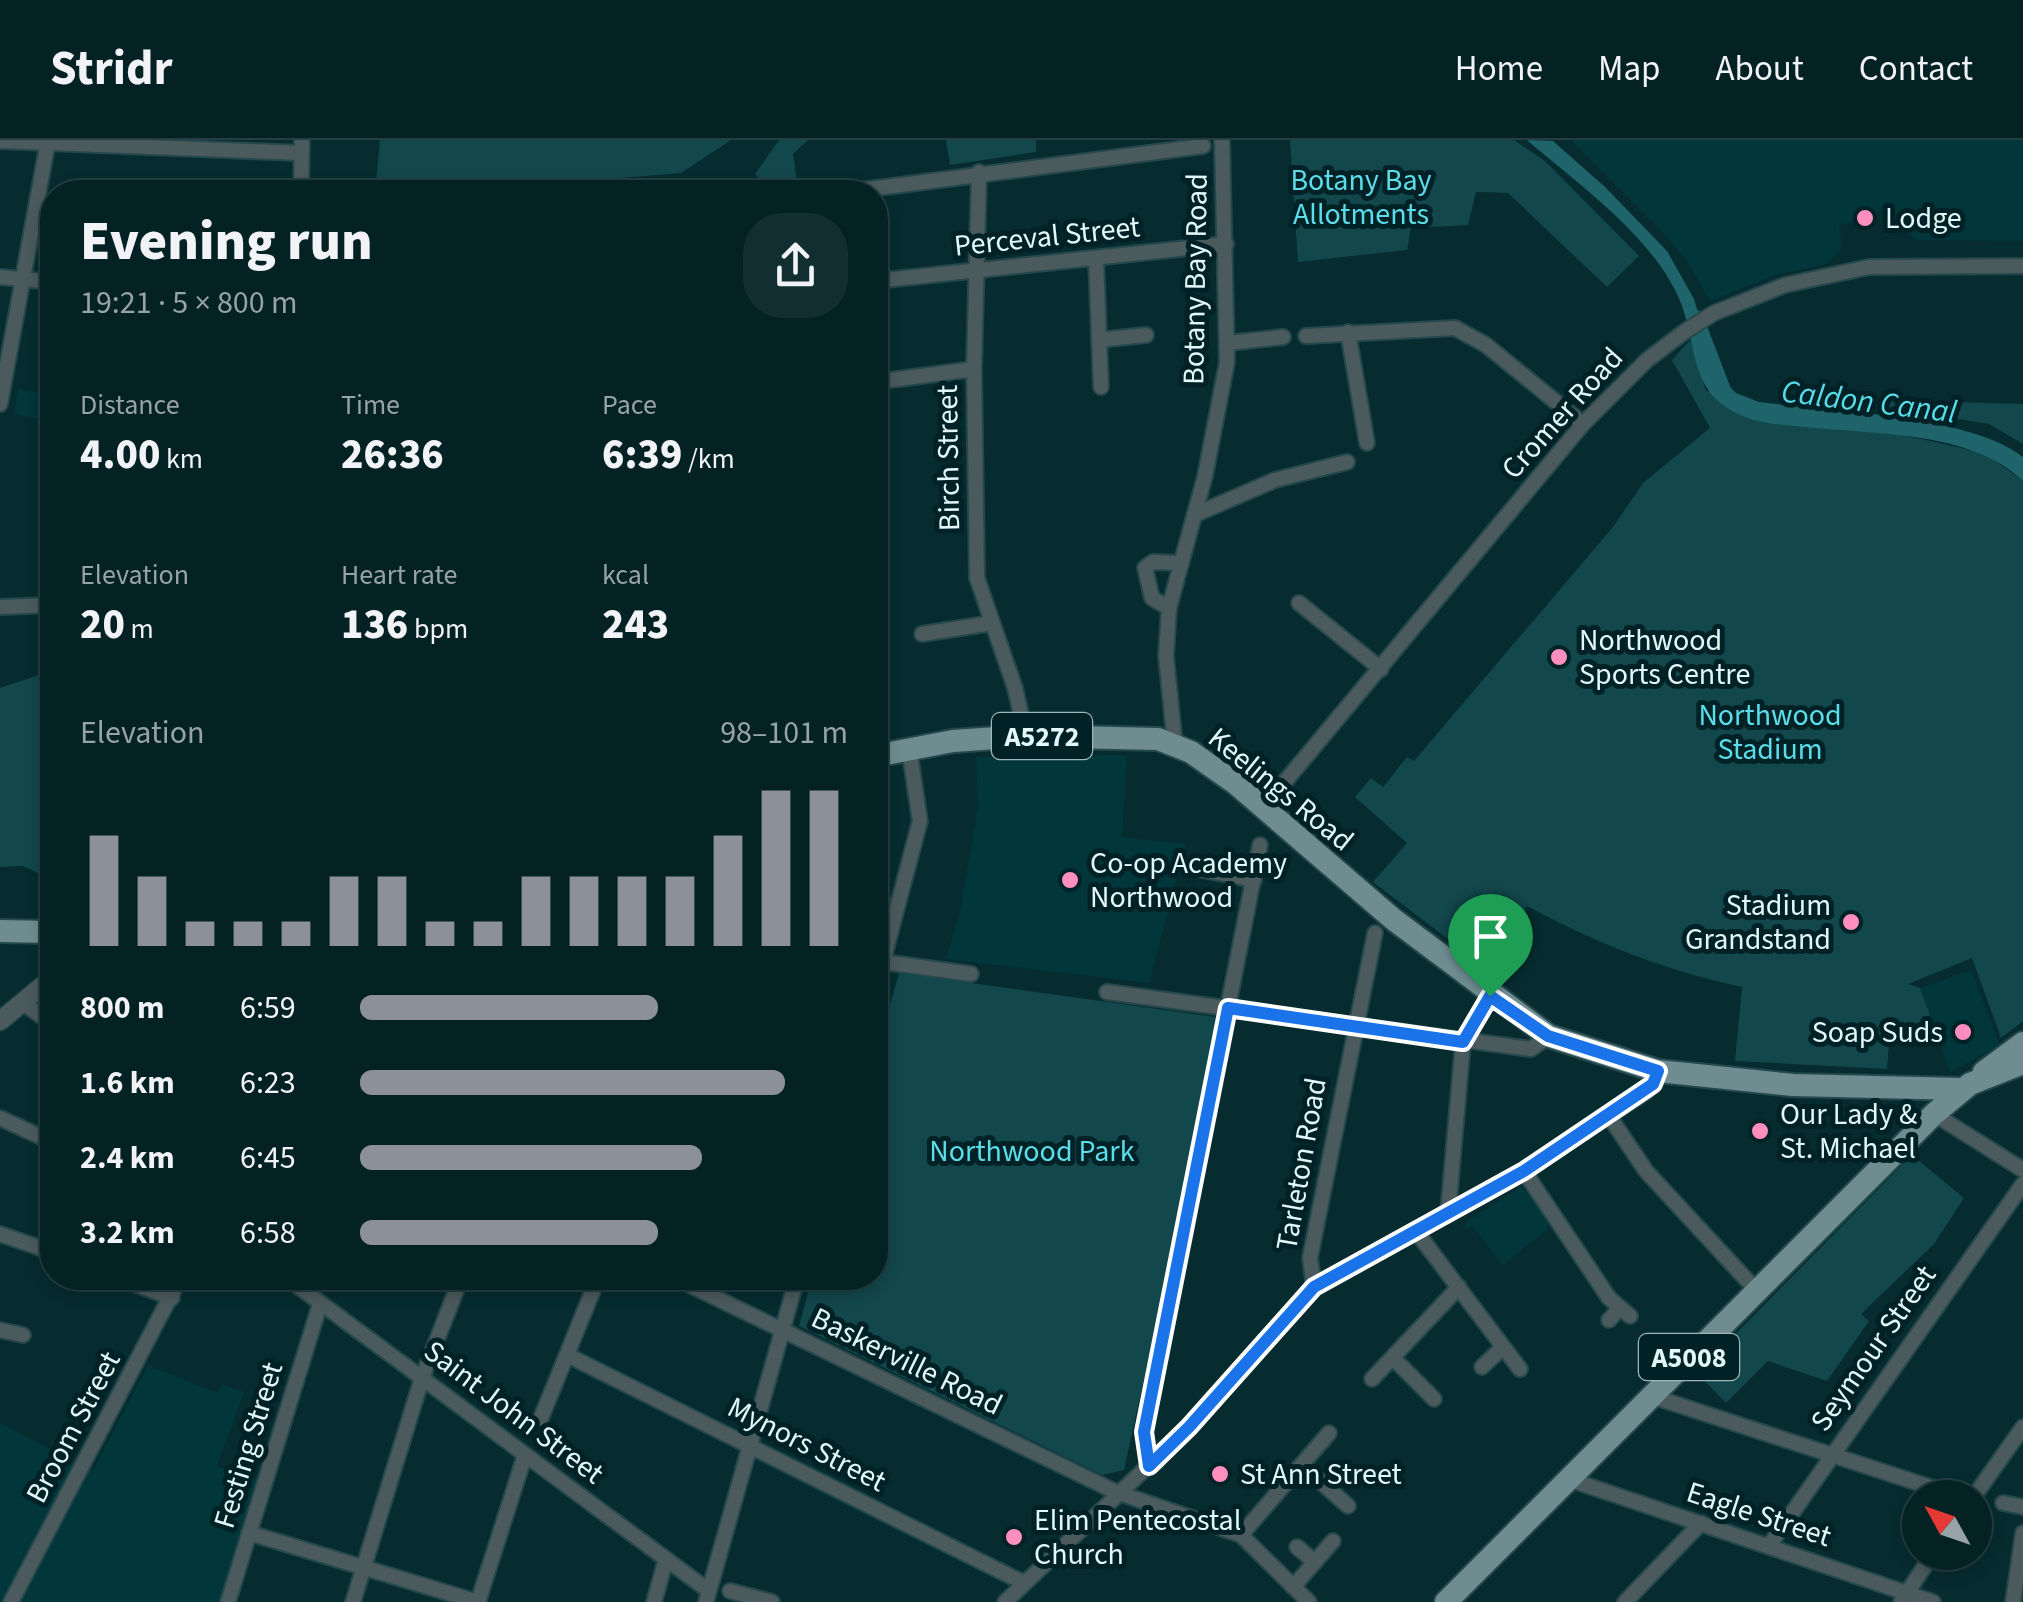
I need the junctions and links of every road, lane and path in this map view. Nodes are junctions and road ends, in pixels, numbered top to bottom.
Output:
1 (1222, 140) edge
2 (0, 141) edge
3 (48, 141) edge
4 (301, 146) edge
5 (1203, 146) dead end
6 (979, 172) junction
7 (40, 180) edge
8 (301, 180) edge
9 (40, 182) edge
10 (888, 186) edge
11 (1226, 244) junction
12 (1096, 259) junction
13 (2023, 266) edge
14 (978, 272) junction
15 (0, 277) edge
16 (21, 280) junction
17 (888, 280) edge
18 (40, 281) edge
19 (1348, 332) junction
20 (1146, 335) dead end
21 (1306, 336) dead end
22 (1283, 337) dead end
23 (1100, 340) junction
24 (1228, 343) junction
25 (974, 369) junction
26 (888, 380) edge
27 (1101, 387) dead end
28 (0, 402) edge
29 (1583, 424) junction
30 (1367, 443) dead end
31 (1348, 462) dead end
32 (1194, 515) junction
33 (1181, 563) junction
34 (1299, 602) dead end
35 (40, 605) edge
36 (0, 607) edge
37 (1169, 608) junction
38 (992, 624) junction
39 (922, 634) dead end
40 (1381, 669) junction
41 (1026, 736) junction
42 (1175, 745) junction
43 (909, 748) junction
44 (888, 749) edge
45 (1263, 808) junction
46 (1262, 852) dead end
47 (1183, 866) dead end
48 (1254, 880) junction
49 (888, 930) edge
50 (0, 931) edge
51 (40, 932) edge
52 (1375, 933) dead end
53 (888, 962) edge
54 (971, 974) dead end
55 (40, 988) edge
56 (1107, 992) dead end
57 (1490, 996) junction
58 (22, 1002) junction
59 (1228, 1008) junction
60 (40, 1015) edge
61 (0, 1021) edge
62 (1354, 1028) junction
63 (1548, 1036) junction
64 (1463, 1042) junction
65 (2023, 1043) edge
66 (2023, 1062) edge
67 (1658, 1071) junction
68 (1966, 1086) junction
69 (1934, 1114) junction
70 (1608, 1116) junction
71 (0, 1118) edge
72 (40, 1136) edge
73 (2023, 1170) edge
74 (1524, 1171) junction
75 (2023, 1184) edge
76 (1448, 1213) junction
77 (1415, 1230) junction
78 (0, 1234) edge
79 (40, 1248) edge
80 (1314, 1287) junction
81 (1460, 1287) junction
82 (150, 1290) edge
83 (175, 1290) edge
84 (306, 1290) edge
85 (456, 1290) edge
86 (593, 1290) edge
87 (700, 1290) edge
88 (794, 1290) edge
89 (1757, 1290) junction
90 (172, 1298) junction
91 (320, 1304) junction
92 (1609, 1320) dead end
93 (0, 1330) edge
94 (782, 1330) junction
95 (22, 1334) dead end
96 (1504, 1347) junction
97 (566, 1355) junction
98 (1392, 1358) junction
99 (1482, 1367) dead end
100 (1520, 1369) dead end
101 (422, 1378) junction
102 (1372, 1379) dead end
103 (1650, 1396) junction
104 (1434, 1399) dead end
105 (541, 1418) dead end
106 (2023, 1427) edge
107 (1329, 1433) dead end
108 (750, 1444) junction
109 (1832, 1454) junction
110 (525, 1455) junction
111 (1302, 1465) junction
112 (1149, 1466) junction
113 (1568, 1479) junction
114 (1910, 1480) edge
115 (1986, 1480) edge
116 (1116, 1492) junction
117 (2003, 1504) dead end
118 (1348, 1506) dead end
119 (2023, 1508) edge
120 (1701, 1524) junction
121 (249, 1533) junction
122 (2023, 1533) edge
123 (1241, 1535) junction
124 (1333, 1541) dead end
125 (1769, 1546) junction
126 (1297, 1547) dead end
127 (666, 1560) junction
128 (1315, 1562) junction
129 (364, 1566) junction
130 (1922, 1570) edge
131 (1022, 1582) junction
132 (1293, 1586) junction
133 (730, 1591) dead end
134 (708, 1596) edge
135 (1904, 1598) edge
136 (11, 1602) edge
137 (228, 1602) edge
138 (353, 1602) edge
139 (478, 1602) edge
140 (654, 1602) edge
141 (772, 1602) edge
142 (1005, 1602) edge
143 (1309, 1602) edge
144 (1446, 1602) edge
145 (1625, 1602) edge
146 (1933, 1602) edge
147 (2013, 1602) edge

1 - 11 street, Botany Bay Road
2 - 3 street
3 - 4 street
3 - 7 street
4 - 8 street
5 - 6 street
6 - 10 street
6 - 14 street, Birch Street
9 - 16 street
11 - 12 street, Perceval Street
11 - 24 street, Botany Bay Road
12 - 14 street, Perceval Street
12 - 23 street
13 - 29 street, Cromer Road
14 - 17 street, Perceval Street
14 - 25 street, Birch Street
15 - 16 street
16 - 18 street
16 - 28 street
19 - 21 street
19 - 29 street
19 - 30 street
20 - 23 street
22 - 24 street
23 - 27 street
24 - 32 street, Botany Bay Road
25 - 26 street
25 - 38 street, Birch Street
29 - 40 street, Cromer Road
31 - 32 street
32 - 33 street, Botany Bay Road
33 - 37 street, Botany Bay Road
33 - 37 street
34 - 40 street
35 - 36 street
37 - 42 street, Botany Bay Road
38 - 39 street
38 - 41 street, Birch Street
40 - 45 street, Cromer Road
41 - 42 main road, Keelings Road / A5272
41 - 43 main road, Keelings Road / A5272
42 - 45 main road, Keelings Road / A5272
43 - 44 main road, Keelings Road / A5272
43 - 49 street
45 - 57 main road, Keelings Road / A5272
46 - 48 street
47 - 48 street
48 - 59 street
50 - 51 main road
52 - 62 street, Tarleton Road
53 - 54 street
55 - 58 street
56 - 59 street
57 - 63 main road, Keelings Road / A5272
57 - 64 street
58 - 60 street
58 - 61 street
59 - 62 street
59 - 112 street
62 - 64 street
62 - 80 street, Tarleton Road
63 - 64 street
63 - 67 main road, Keelings Road / A5272
64 - 76 street
65 - 68 main road, A5008
66 - 68 main road, A5008
67 - 68 main road, Keelings Road / A5272
67 - 70 street
68 - 69 main road, A5008
69 - 73 street
69 - 89 main road, A5008
70 - 74 street
70 - 89 street
71 - 72 street
74 - 76 street
74 - 92 street
75 - 109 street, Seymour Street
76 - 77 street
77 - 80 street
77 - 81 street
78 - 79 street
80 - 112 street
81 - 96 street
81 - 98 street
82 - 90 street
83 - 90 street, Broom Street
84 - 91 street, Saint John Street
85 - 101 street
86 - 97 street
87 - 94 street, Baskerville Road
88 - 94 street
89 - 103 main road, A5008
90 - 136 street, Broom Street
91 - 101 street, Saint John Street
91 - 121 street, Festing Street
93 - 95 street
94 - 108 street
94 - 116 street, Baskerville Road
96 - 99 street
96 - 100 street
97 - 105 street
97 - 108 street, Mynors Street
98 - 102 street
98 - 104 street
101 - 110 street, Saint John Street
101 - 129 street
103 - 109 street
103 - 113 main road, A5008
106 - 115 street
107 - 111 street
108 - 131 street, Mynors Street
108 - 134 street
109 - 114 street
109 - 125 street, Seymour Street
110 - 127 street, Saint John Street
110 - 139 street
111 - 118 street
111 - 123 street
112 - 116 street
113 - 120 street, Eagle Street
113 - 144 main road, A5008
116 - 123 street, Baskerville Road
116 - 131 street
117 - 119 street
120 - 125 street, Eagle Street
120 - 145 street
121 - 129 street
121 - 137 street, Festing Street
122 - 147 street
123 - 132 street
124 - 128 street
125 - 135 street, Eagle Street
126 - 128 street
127 - 134 street, Saint John Street
127 - 140 street
128 - 132 street
129 - 138 street
129 - 139 street
130 - 135 street
131 - 142 street
132 - 143 street
133 - 141 street
135 - 146 street, Eagle Street

